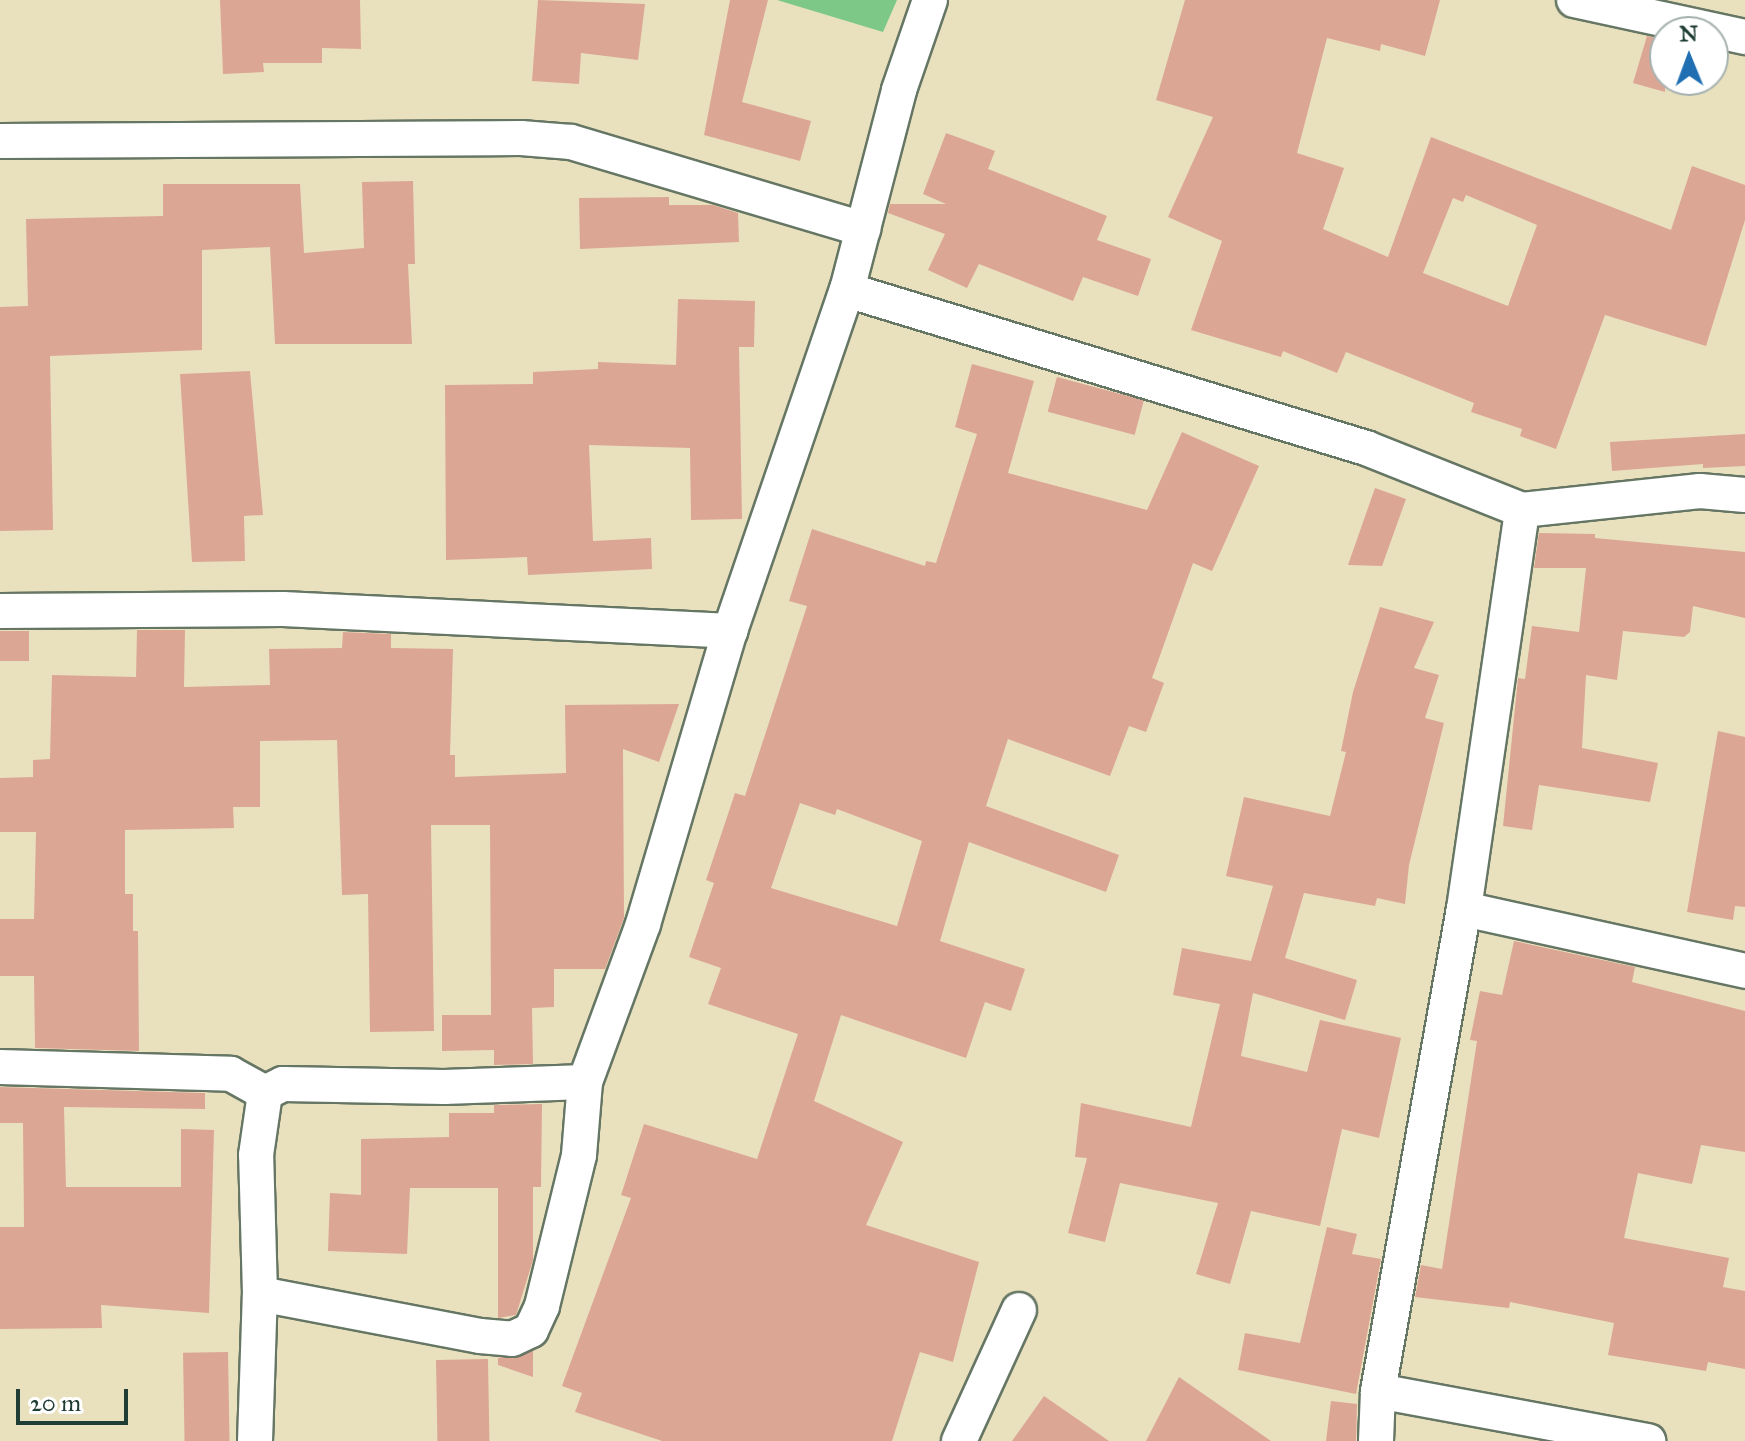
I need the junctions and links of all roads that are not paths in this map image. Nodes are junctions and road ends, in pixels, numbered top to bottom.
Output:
1 (930, 0) edge
2 (1574, 0) edge
3 (1745, 37) edge
4 (0, 141) edge
5 (863, 229) junction
6 (847, 290) junction
7 (1745, 495) edge
8 (1522, 510) junction
9 (0, 611) edge
10 (730, 631) junction
11 (1464, 909) junction
12 (1745, 971) edge
13 (0, 1067) edge
14 (585, 1082) junction
15 (265, 1093) junction
16 (260, 1294) junction
17 (1019, 1310) dead end
18 (1378, 1391) junction
19 (255, 1441) edge
20 (959, 1441) edge
21 (1376, 1441) edge
22 (1648, 1441) edge

1 - 5 street
2 - 3 street
4 - 5 street
5 - 6 street
6 - 8 street
6 - 10 street
7 - 8 street
8 - 11 street
9 - 10 street
10 - 14 street
11 - 12 street
11 - 18 street
13 - 15 street
14 - 15 street
14 - 16 street
15 - 16 street
16 - 19 street
17 - 20 street
18 - 21 street
18 - 22 street

